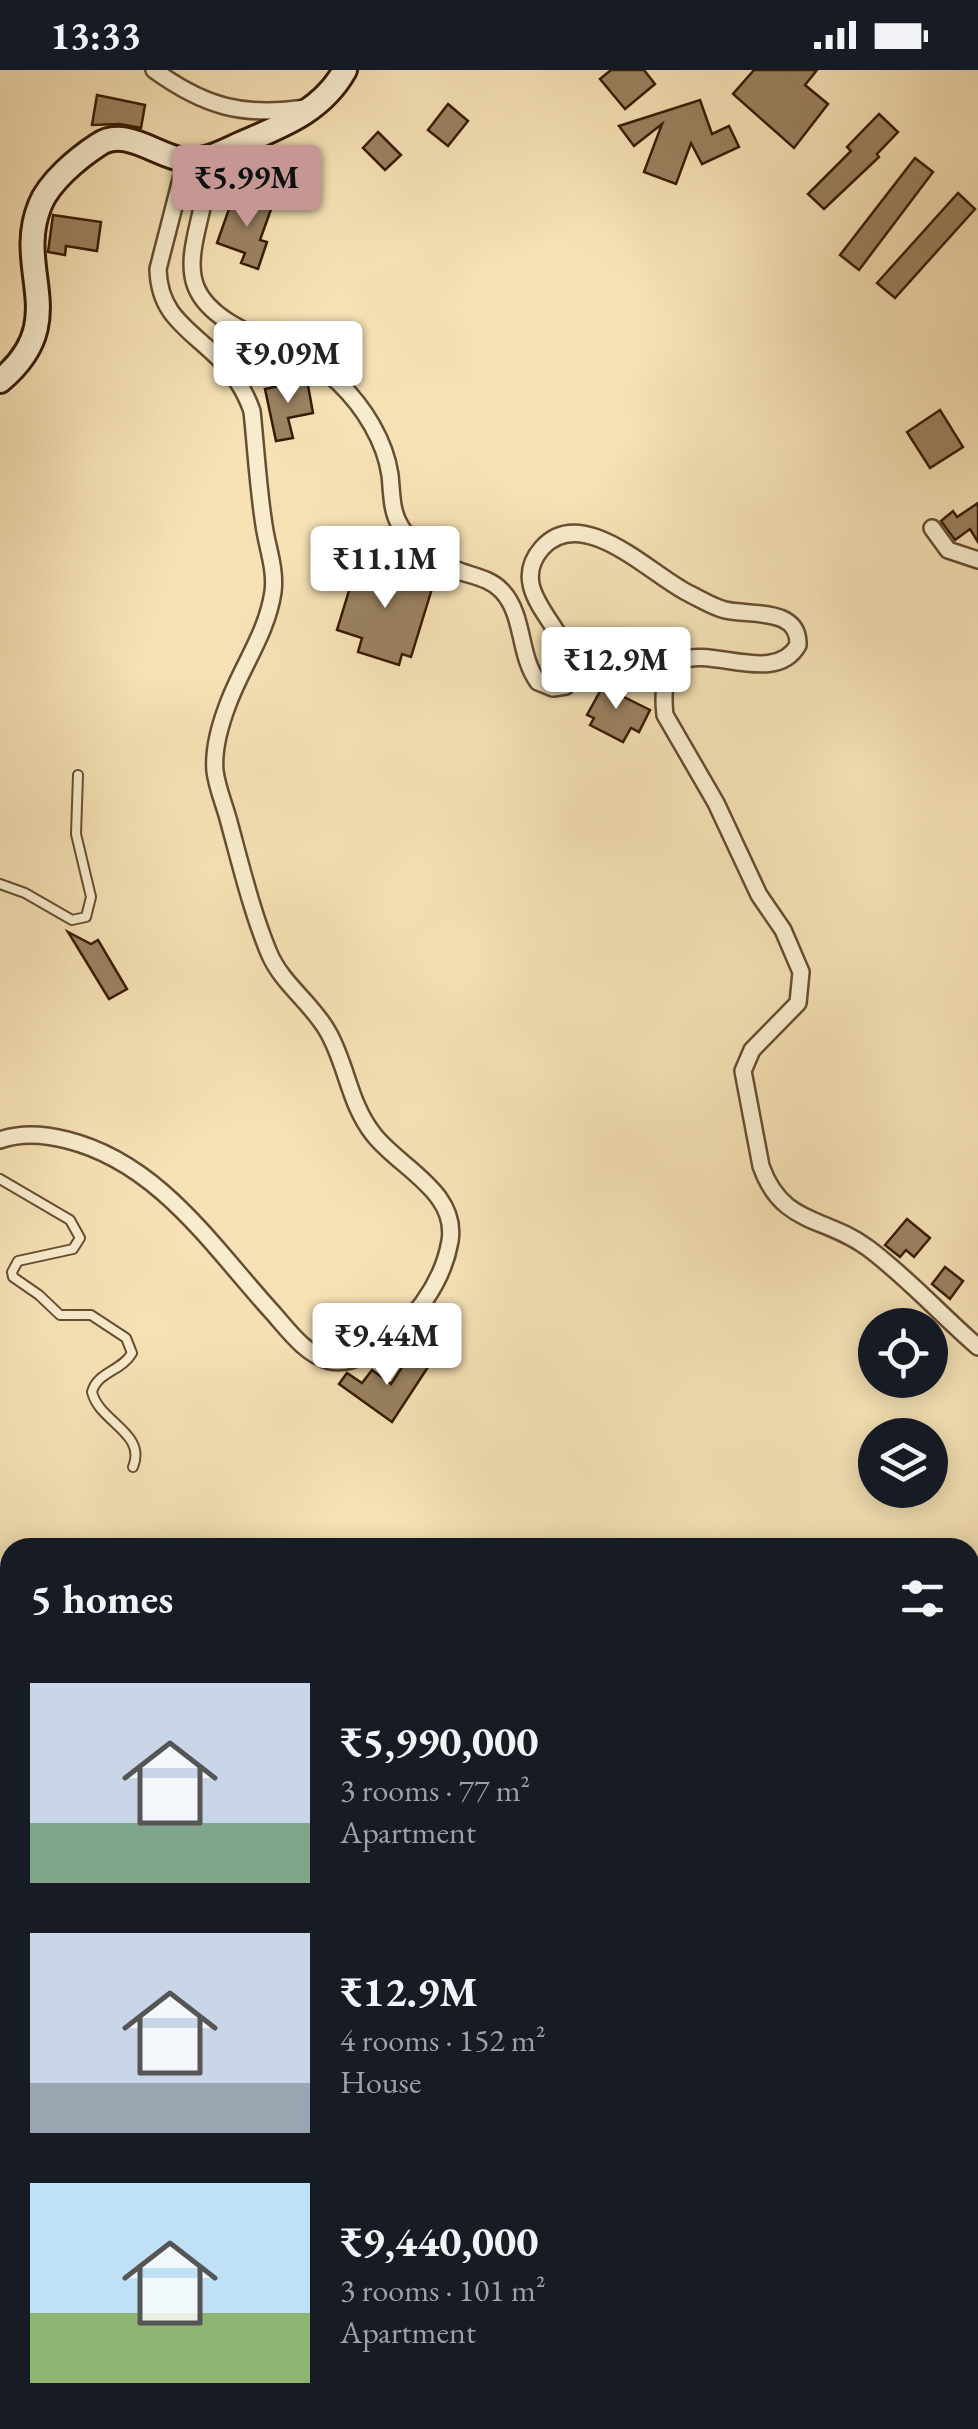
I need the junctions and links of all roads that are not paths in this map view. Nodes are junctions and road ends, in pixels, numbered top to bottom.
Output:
1 (154, 70) edge
2 (345, 70) edge
3 (314, 106) junction
4 (196, 159) junction
5 (0, 381) edge
6 (932, 528) dead end
7 (978, 560) edge
8 (78, 775) dead end
9 (0, 884) edge
10 (0, 1140) edge
11 (0, 1179) edge
12 (978, 1347) edge
13 (133, 1468) dead end

1 - 3 street
2 - 3 street
3 - 4 street
4 - 5 street
4 - 10 street
4 - 12 street
6 - 7 street
8 - 9 lane
11 - 13 lane

